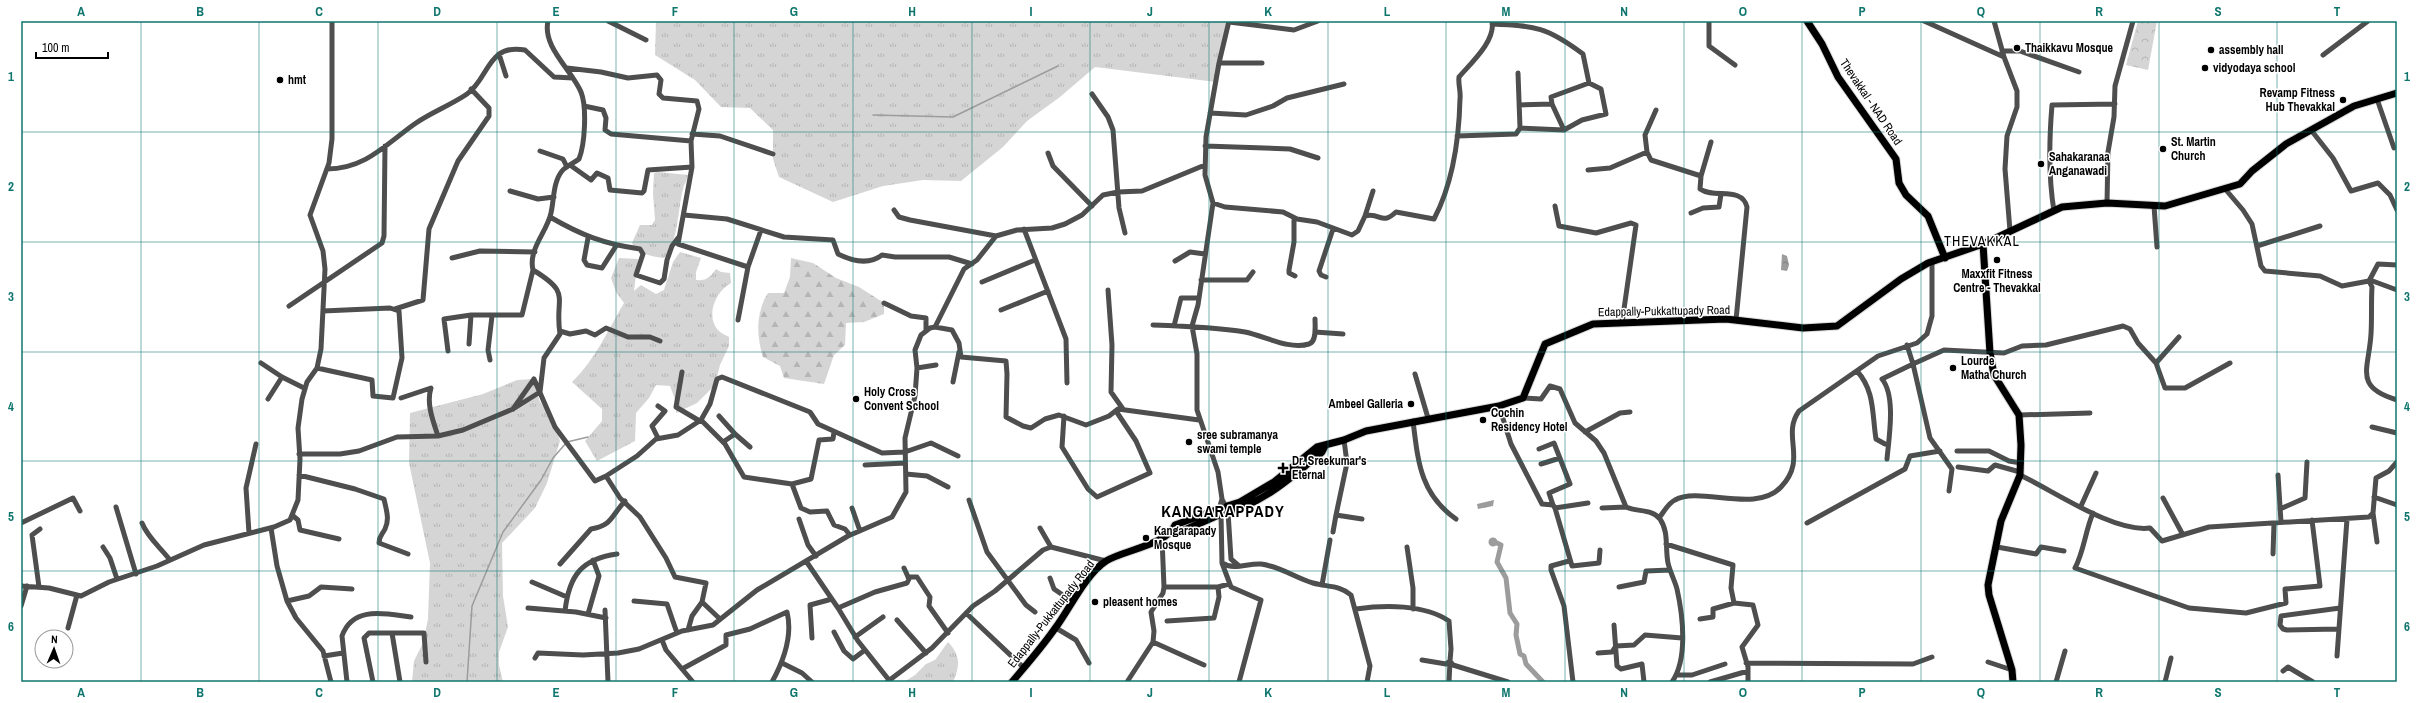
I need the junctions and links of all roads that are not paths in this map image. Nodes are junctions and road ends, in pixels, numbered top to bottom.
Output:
1 (332, 21) edge
2 (548, 21) edge
3 (608, 21) edge
4 (1229, 21) edge
5 (1318, 21) edge
6 (1709, 21) edge
7 (1807, 21) edge
8 (1924, 21) edge
9 (1994, 21) edge
10 (2133, 21) edge
11 (2368, 21) edge
12 (1492, 23) edge
13 (646, 40) dead end
14 (2002, 51) junction
15 (499, 54) junction
16 (2323, 55) dead end
17 (2004, 57) junction
18 (1219, 63) junction
19 (1262, 63) dead end
20 (1735, 65) dead end
21 (567, 68) junction
22 (2079, 72) dead end
23 (1518, 73) dead end
24 (506, 76) dead end
25 (573, 78) junction
26 (1589, 83) junction
27 (1344, 84) dead end
28 (471, 89) junction
29 (2397, 93) edge
30 (1092, 94) dead end
31 (2378, 99) junction
32 (1552, 104) junction
33 (2115, 104) junction
34 (1520, 105) junction
35 (584, 106) junction
36 (1656, 110) dead end
37 (1210, 113) junction
38 (1520, 128) junction
39 (1564, 130) junction
40 (2311, 130) junction
41 (692, 134) junction
42 (1457, 136) junction
43 (691, 141) junction
44 (1711, 142) dead end
45 (385, 146) junction
46 (1205, 146) junction
47 (2394, 148) dead end
48 (540, 151) dead end
49 (1647, 152) junction
50 (1048, 153) dead end
51 (773, 154) dead end
52 (1318, 158) dead end
53 (1205, 165) junction
54 (569, 166) junction
55 (692, 167) junction
56 (327, 169) junction
57 (1588, 170) dead end
58 (1701, 176) junction
59 (1373, 190) dead end
60 (2226, 190) junction
61 (510, 192) dead end
62 (1118, 192) junction
63 (1721, 194) junction
64 (554, 197) junction
65 (1213, 203) junction
66 (2107, 203) junction
67 (1092, 206) junction
68 (1555, 206) dead end
69 (2154, 206) junction
70 (894, 210) dead end
71 (2397, 210) edge
72 (2054, 211) junction
73 (1692, 213) dead end
74 (684, 215) junction
75 (1365, 216) junction
76 (550, 217) junction
77 (1294, 218) junction
78 (2320, 226) dead end
79 (1024, 229) junction
80 (1333, 229) junction
81 (761, 230) junction
82 (2010, 232) junction
83 (1125, 233) dead end
84 (996, 236) junction
85 (588, 238) junction
86 (678, 238) junction
87 (1984, 244) junction
88 (616, 246) junction
89 (2257, 246) junction
90 (2157, 247) dead end
91 (535, 252) junction
92 (1205, 254) junction
93 (452, 258) dead end
94 (1945, 258) junction
95 (1035, 260) junction
96 (1175, 261) dead end
97 (1932, 262) junction
98 (972, 264) junction
99 (2397, 265) edge
100 (748, 267) junction
101 (533, 270) junction
102 (1253, 272) dead end
103 (1295, 276) dead end
104 (1326, 277) dead end
105 (1201, 280) junction
106 (2370, 280) junction
107 (324, 282) junction
108 (982, 282) dead end
109 (1108, 290) dead end
110 (2397, 290) edge
111 (1048, 291) junction
112 (1199, 298) junction
113 (884, 303) dead end
114 (289, 306) dead end
115 (395, 309) junction
116 (1001, 310) dead end
117 (323, 312) junction
118 (470, 315) junction
119 (492, 316) junction
120 (1315, 319) dead end
121 (738, 320) dead end
122 (1736, 320) junction
123 (1622, 323) junction
124 (1153, 325) dead end
125 (1174, 326) junction
126 (1192, 326) junction
127 (935, 327) junction
128 (560, 331) junction
129 (926, 331) junction
130 (1315, 332) junction
131 (1343, 334) dead end
132 (2180, 337) dead end
133 (660, 341) dead end
134 (469, 344) dead end
135 (1907, 346) junction
136 (960, 348) junction
137 (448, 351) dead end
138 (1990, 353) junction
139 (490, 360) dead end
140 (261, 363) dead end
141 (2156, 363) junction
142 (2230, 363) dead end
143 (1913, 364) junction
144 (936, 365) dead end
145 (316, 368) junction
146 (917, 368) junction
147 (1857, 371) junction
148 (682, 372) dead end
149 (1415, 374) dead end
150 (282, 377) junction
151 (953, 382) dead end
152 (1067, 383) dead end
153 (304, 388) junction
154 (540, 392) junction
155 (401, 398) dead end
156 (1523, 398) junction
157 (268, 399) dead end
158 (2397, 400) edge
159 (658, 406) dead end
160 (1499, 406) junction
161 (513, 409) junction
162 (1123, 409) junction
163 (1116, 411) junction
164 (1630, 412) dead end
165 (2090, 413) dead end
166 (2019, 415) junction
167 (719, 416) dead end
168 (1064, 416) junction
169 (1428, 418) junction
170 (699, 420) junction
171 (1199, 420) junction
172 (1413, 421) junction
173 (2372, 427) dead end
174 (834, 432) junction
175 (1585, 432) junction
176 (2397, 433) edge
177 (735, 434) junction
178 (438, 436) junction
179 (658, 438) junction
180 (1344, 440) junction
181 (723, 442) junction
182 (256, 444) dead end
183 (1884, 444) dead end
184 (750, 447) dead end
185 (1539, 449) dead end
186 (1940, 451) junction
187 (1957, 451) dead end
188 (905, 452) junction
189 (299, 454) junction
190 (958, 456) dead end
191 (1560, 458) junction
192 (1887, 459) dead end
193 (2307, 462) dead end
194 (2397, 462) edge
195 (905, 463) junction
196 (2021, 463) junction
197 (1541, 464) dead end
198 (865, 465) dead end
199 (1958, 466) dead end
200 (2020, 473) junction
201 (2096, 473) dead end
202 (906, 474) junction
203 (299, 475) junction
204 (2278, 475) dead end
205 (606, 476) junction
206 (792, 484) junction
207 (948, 487) dead end
208 (1949, 491) dead end
209 (2374, 497) junction
210 (2163, 498) dead end
211 (969, 500) dead end
212 (625, 501) junction
213 (1588, 503) dead end
214 (2397, 505) edge
215 (1626, 506) junction
216 (2081, 506) junction
217 (116, 507) dead end
218 (1223, 507) junction
219 (1554, 507) junction
220 (852, 508) dead end
221 (1602, 508) dead end
222 (2280, 509) junction
223 (80, 511) dead end
224 (2092, 513) junction
225 (2373, 513) junction
226 (292, 515) junction
227 (1336, 515) junction
228 (1659, 518) junction
229 (799, 519) dead end
230 (1362, 519) dead end
231 (1456, 519) dead end
232 (2347, 519) junction
233 (2312, 520) junction
234 (2281, 522) junction
235 (21, 523) edge
236 (142, 523) dead end
237 (1807, 523) dead end
238 (2274, 524) junction
239 (271, 528) junction
240 (1040, 528) dead end
241 (40, 529) dead end
242 (860, 531) junction
243 (1333, 532) dead end
244 (249, 533) junction
245 (2183, 534) junction
246 (850, 535) junction
247 (1162, 538) junction
248 (339, 539) dead end
249 (1330, 540) dead end
250 (2377, 542) dead end
251 (1666, 544) junction
252 (103, 547) dead end
253 (1051, 547) junction
254 (1407, 547) dead end
255 (1997, 547) junction
256 (1600, 550) dead end
257 (2064, 551) dead end
258 (408, 554) dead end
259 (617, 554) dead end
260 (2273, 554) dead end
261 (816, 556) junction
262 (170, 560) junction
263 (593, 560) junction
264 (806, 561) junction
265 (1106, 561) junction
266 (1569, 561) junction
267 (1222, 563) junction
268 (560, 564) dead end
269 (1239, 566) junction
270 (904, 568) dead end
271 (1670, 570) junction
272 (136, 574) junction
273 (908, 577) junction
274 (1050, 578) dead end
275 (1006, 579) junction
276 (117, 580) junction
277 (532, 582) dead end
278 (1229, 584) junction
279 (1322, 585) junction
280 (24, 586) edge
281 (39, 587) junction
282 (1164, 587) junction
283 (1218, 587) junction
284 (1619, 587) dead end
285 (352, 589) dead end
286 (77, 595) junction
287 (567, 597) junction
288 (832, 598) junction
289 (287, 601) junction
290 (634, 601) dead end
291 (702, 602) junction
292 (1073, 602) junction
293 (1734, 603) junction
294 (21, 606) edge
295 (528, 608) dead end
296 (838, 608) junction
297 (2340, 608) junction
298 (1356, 609) junction
299 (1413, 609) junction
300 (605, 610) dead end
301 (565, 611) junction
302 (1035, 612) dead end
303 (588, 614) junction
304 (966, 614) junction
305 (411, 617) dead end
306 (883, 617) dead end
307 (606, 618) junction
308 (720, 619) junction
309 (1700, 619) dead end
310 (897, 620) dead end
311 (1167, 621) dead end
312 (1614, 625) dead end
313 (68, 628) dead end
314 (1056, 628) junction
315 (2338, 629) junction
316 (688, 630) junction
317 (834, 632) dead end
318 (392, 633) junction
319 (948, 633) junction
320 (676, 634) junction
321 (855, 637) junction
322 (812, 638) dead end
323 (1682, 638) junction
324 (662, 640) junction
325 (1154, 642) junction
326 (1616, 646) junction
327 (865, 650) junction
328 (2065, 651) dead end
329 (343, 653) junction
330 (1598, 653) dead end
331 (608, 654) junction
332 (926, 654) junction
333 (324, 656) junction
334 (2337, 656) dead end
335 (1932, 657) dead end
336 (535, 658) dead end
337 (2171, 658) dead end
338 (1422, 660) dead end
339 (1450, 661) junction
340 (426, 662) dead end
341 (1988, 662) dead end
342 (782, 663) junction
343 (1089, 663) dead end
344 (1725, 664) dead end
345 (1746, 664) junction
346 (1204, 665) dead end
347 (1024, 668) junction
348 (682, 669) junction
349 (2012, 670) junction
350 (1748, 671) junction
351 (2283, 671) dead end
352 (1676, 675) junction
353 (888, 681) edge
354 (331, 682) edge
355 (347, 682) edge
356 (373, 682) edge
357 (400, 682) edge
358 (608, 682) edge
359 (693, 682) edge
360 (772, 682) edge
361 (812, 682) edge
362 (1012, 682) edge
363 (1127, 682) edge
364 (1239, 682) edge
365 (1367, 682) edge
366 (1449, 682) edge
367 (1508, 682) edge
368 (1573, 682) edge
369 (1644, 682) edge
370 (1672, 682) edge
371 (1710, 682) edge
372 (1748, 682) edge
373 (2013, 682) edge
374 (2056, 682) edge
375 (2165, 682) edge
376 (2313, 682) edge

1 - 56 street
2 - 21 street
3 - 13 street
4 - 5 street
4 - 18 street
6 - 20 street
7 - 94 main road, Thevakkal - NAD Road
8 - 17 street
9 - 14 street
10 - 33 street
11 - 16 street
12 - 26 street
12 - 42 street
14 - 17 street
14 - 22 street
15 - 24 street
15 - 25 street
15 - 28 street
17 - 82 street
18 - 19 street
18 - 37 street
21 - 25 street
21 - 41 street
23 - 34 street
25 - 35 street
26 - 32 street
26 - 39 street
27 - 37 street
28 - 45 street
28 - 115 street
29 - 31 main road, Edappally-Pukkattupady Road
30 - 62 street
31 - 40 main road, Edappally-Pukkattupady Road
31 - 47 street
32 - 34 street
32 - 39 street
33 - 66 street
33 - 72 street
34 - 38 street
35 - 43 street
35 - 54 street
36 - 49 street
37 - 46 street
38 - 39 street
38 - 42 street
40 - 60 main road, Edappally-Pukkattupady Road
40 - 71 street
41 - 43 street
41 - 51 street
42 - 75 street
43 - 55 street
44 - 58 street
45 - 56 street
45 - 107 street
46 - 52 street
46 - 53 street
48 - 54 street
49 - 57 street
49 - 58 street
50 - 67 street
53 - 62 street
53 - 65 street
54 - 55 street
54 - 64 street
55 - 74 street
56 - 107 street
58 - 63 street
59 - 75 street
60 - 69 main road, Edappally-Pukkattupady Road
60 - 89 street
61 - 64 street
62 - 67 street
62 - 83 street
63 - 73 street
63 - 122 street
64 - 76 street
65 - 77 street
65 - 92 street
66 - 69 main road, Edappally-Pukkattupady Road
66 - 72 main road, Edappally-Pukkattupady Road
67 - 79 street
68 - 123 street
69 - 90 street
70 - 84 street
72 - 82 main road, Edappally-Pukkattupady Road
74 - 81 street
74 - 86 street
75 - 80 street
76 - 85 street
76 - 91 street
77 - 80 street
77 - 103 street
78 - 89 street
79 - 84 street
79 - 95 street
80 - 104 street
81 - 98 street
81 - 100 street
82 - 87 main road, Edappally-Pukkattupady Road
84 - 98 street
85 - 88 street
85 - 88 street
86 - 88 street
86 - 100 street
87 - 94 main road, Edappally-Pukkattupady Road
87 - 138 main road
89 - 106 street
91 - 93 street
91 - 101 street
92 - 96 street
92 - 105 street
94 - 97 main road, Edappally-Pukkattupady Road
95 - 108 street
95 - 111 street
97 - 122 main road, Edappally-Pukkattupady Road
97 - 135 street
98 - 127 street
99 - 106 street
100 - 121 street
101 - 119 street
101 - 128 street
102 - 105 street
105 - 112 street
106 - 110 street
106 - 158 street
107 - 114 street
107 - 117 street
109 - 162 street
111 - 116 street
111 - 152 street
112 - 125 street
112 - 126 street
113 - 129 street
115 - 117 street
115 - 145 street
117 - 145 street
118 - 119 street
118 - 134 street
118 - 137 street
119 - 139 street
120 - 130 street
122 - 123 main road, Edappally-Pukkattupady Road
123 - 156 main road, Edappally-Pukkattupady Road
124 - 125 street
125 - 126 street
126 - 130 street
126 - 171 street
127 - 129 street
127 - 136 street
128 - 133 street
128 - 154 street
129 - 146 street
130 - 131 street
132 - 141 street
135 - 143 street
135 - 147 street
136 - 151 street
136 - 168 street
138 - 141 street
138 - 143 street
138 - 166 main road
140 - 150 street
141 - 142 street
143 - 186 street
143 - 192 street
144 - 146 street
145 - 153 street
146 - 188 street
147 - 183 street
147 - 228 street
148 - 170 street
149 - 169 street
150 - 153 street
150 - 157 street
153 - 189 street
154 - 161 street
154 - 161 street
154 - 205 street
155 - 178 street
156 - 160 main road, Edappally-Pukkattupady Road
156 - 175 street
159 - 179 street
160 - 169 main road, Edappally-Pukkattupady Road
160 - 219 street
161 - 178 street
162 - 163 street
162 - 171 street
163 - 168 street
163 - 168 street
164 - 175 street
165 - 166 street
166 - 196 main road
167 - 177 street
169 - 172 main road, Edappally-Pukkattupady Road
170 - 174 street
170 - 179 street
170 - 181 street
171 - 218 street
172 - 180 main road, Edappally-Pukkattupady Road
172 - 231 street
173 - 176 street
174 - 188 street
174 - 206 street
175 - 215 street
177 - 181 street
177 - 184 street
178 - 189 street
179 - 205 street
180 - 218 main road, Edappally-Pukkattupady Road
180 - 227 street
181 - 206 street
182 - 244 street
185 - 191 street
186 - 208 street
186 - 237 street
187 - 196 street
188 - 190 street
188 - 195 street
189 - 203 street
191 - 197 street
191 - 219 street
193 - 222 street
194 - 209 street
195 - 198 street
195 - 202 street
196 - 200 main road
199 - 200 street
200 - 216 street
200 - 255 main road
201 - 216 street
202 - 207 street
202 - 242 street
203 - 226 street
203 - 258 street
204 - 222 street
205 - 212 street
206 - 246 street
209 - 214 street
209 - 225 street
210 - 245 street
211 - 275 street
212 - 268 street
212 - 291 street
213 - 219 street
215 - 221 street
215 - 228 street
216 - 224 street
217 - 272 street
218 - 247 main road, Edappally-Pukkattupady Road
218 - 267 street
218 - 269 street
219 - 266 street
220 - 242 street
222 - 234 street
223 - 235 street
224 - 233 street
224 - 245 street
225 - 232 street
225 - 250 street
226 - 239 street
226 - 248 street
227 - 230 street
227 - 243 street
228 - 251 street
229 - 261 street
232 - 233 street
232 - 297 street
233 - 234 street
234 - 238 street
236 - 262 street
238 - 245 street
238 - 260 street
239 - 244 street
239 - 289 street
240 - 253 street
241 - 281 street
242 - 246 street
244 - 262 street
246 - 261 street
247 - 265 main road, Edappally-Pukkattupady Road
247 - 282 street
249 - 279 street
251 - 271 street
251 - 293 street
252 - 276 street
253 - 265 street
253 - 275 street
254 - 299 street
255 - 257 street
255 - 349 main road
256 - 266 street
259 - 263 street
261 - 264 street
262 - 272 street
263 - 287 street
263 - 303 street
264 - 288 street
264 - 308 street
265 - 292 main road, Edappally-Pukkattupady Road
266 - 368 street
267 - 269 street
267 - 278 street
269 - 279 street
270 - 273 street
271 - 284 street
271 - 323 street
272 - 276 street
273 - 296 street
273 - 319 street
274 - 292 street
275 - 302 street
275 - 304 street
276 - 286 street
277 - 287 street
278 - 283 street
278 - 364 street
279 - 298 street
280 - 281 street
280 - 294 street
281 - 286 street
282 - 283 street
282 - 325 street
283 - 311 street
285 - 289 street
286 - 313 street
287 - 301 street
288 - 296 street
288 - 322 street
289 - 333 street
290 - 320 street
291 - 308 street
291 - 316 street
292 - 314 main road, Edappally-Pukkattupady Road
293 - 309 street
293 - 345 street
295 - 301 street
296 - 321 street
297 - 315 street
297 - 315 street
298 - 299 street
298 - 365 street
299 - 339 street
300 - 307 street
301 - 303 street
303 - 307 street
304 - 319 street
304 - 347 street
305 - 329 street
306 - 321 street
307 - 331 street
308 - 316 street
310 - 332 street
312 - 326 street
314 - 343 street
314 - 347 main road, Edappally-Pukkattupady Road
315 - 334 street
316 - 320 street
317 - 327 street
318 - 340 street
318 - 356 street
318 - 357 street
319 - 332 street
320 - 324 street
321 - 327 street
323 - 326 street
323 - 352 street
324 - 331 street
324 - 348 street
325 - 346 street
325 - 363 street
326 - 330 street
326 - 369 street
327 - 353 street
328 - 374 street
329 - 333 street
329 - 355 street
331 - 336 street
331 - 358 street
332 - 353 street
333 - 354 street
335 - 345 street
337 - 375 street
338 - 339 street
339 - 366 street
339 - 367 street
341 - 349 street
342 - 348 street
342 - 360 street
342 - 361 street
344 - 352 street
345 - 350 street
347 - 362 main road, Edappally-Pukkattupady Road
348 - 359 street
349 - 373 main road
350 - 371 street
350 - 372 street
351 - 376 street
352 - 370 street

